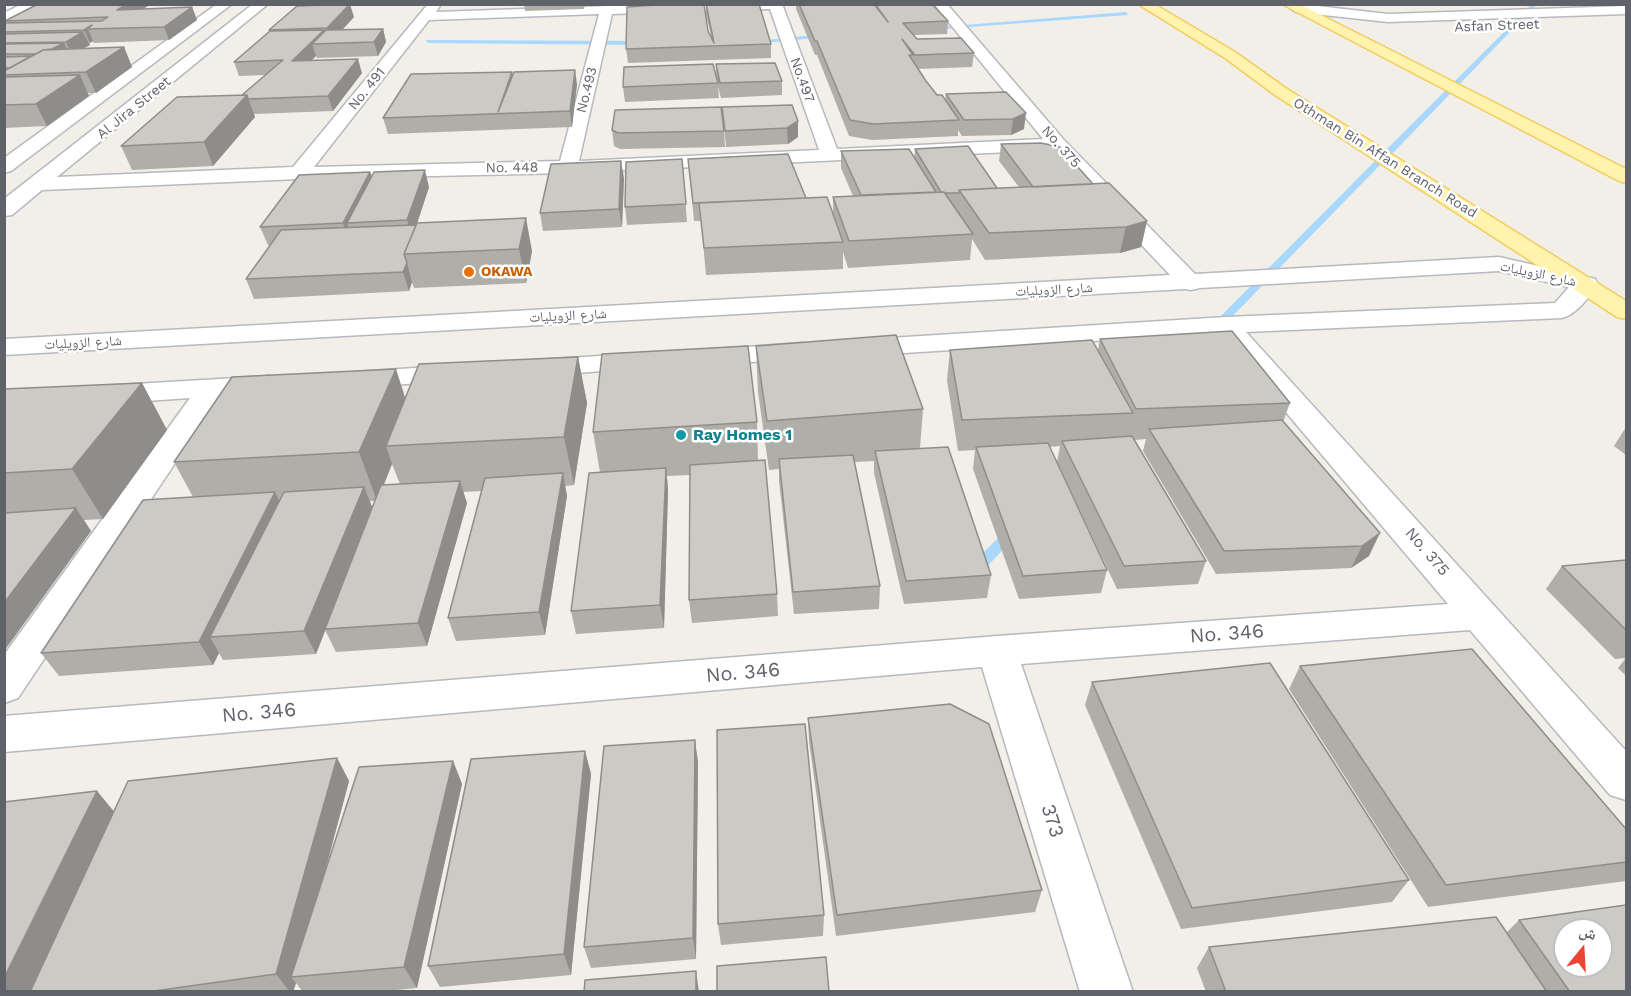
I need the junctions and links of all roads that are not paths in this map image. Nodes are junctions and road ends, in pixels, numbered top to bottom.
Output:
1 (34, 4) edge
2 (226, 4) edge
3 (262, 4) edge
4 (940, 4) edge
5 (1144, 4) edge
6 (1490, 4) edge
7 (775, 5) edge
8 (1292, 6) edge
9 (430, 10) edge
10 (1626, 10) edge
11 (606, 12) junction
12 (1514, 14) junction
13 (4, 18) edge
14 (1388, 18) junction
15 (1626, 22) edge
16 (1386, 35) dead end
17 (1386, 54) junction
18 (1057, 144) junction
19 (830, 155) junction
20 (4, 167) edge
21 (568, 167) junction
22 (299, 173) junction
23 (1626, 177) edge
24 (39, 184) junction
25 (4, 210) edge
26 (1191, 282) junction
27 (1586, 284) junction
28 (1626, 312) edge
29 (1226, 325) junction
30 (4, 347) edge
31 (330, 381) edge
32 (294, 383) edge
33 (211, 388) junction
34 (73, 396) edge
35 (1482, 615) junction
36 (997, 651) junction
37 (4, 687) edge
38 (4, 734) edge
39 (1626, 781) edge
40 (1107, 992) edge

1 - 13 street
2 - 20 street, Al Jira Street
3 - 24 street, Al Jira Street
4 - 18 street, No. 375
5 - 27 main road, Othman Bin Affan Branch Road
6 - 12 street
7 - 11 street
7 - 19 street, No.497
8 - 14 street, Asfan Street
8 - 17 main road
9 - 11 street
9 - 22 street, No. 491
10 - 12 street, Asfan Street
11 - 21 street, No.493
12 - 14 street, Asfan Street
14 - 15 street, Asfan Street
16 - 17 street
17 - 23 main road
18 - 19 street, No. 448
18 - 26 street, No. 375
19 - 21 street, No. 448
21 - 22 street, No. 448
22 - 24 street, No. 448
24 - 25 street, Al Jira Street
26 - 27 street, شارع الزويليات
26 - 30 street, شارع الزويليات
27 - 28 main road, Othman Bin Affan Branch Road
27 - 29 street, شارع الزويليات
29 - 31 street, شارع الزويليات
29 - 35 street, No. 375
32 - 33 street
33 - 34 street
33 - 37 street
35 - 36 street, No. 346
35 - 39 street, No. 375
36 - 38 street, No. 346
36 - 40 street, 373

